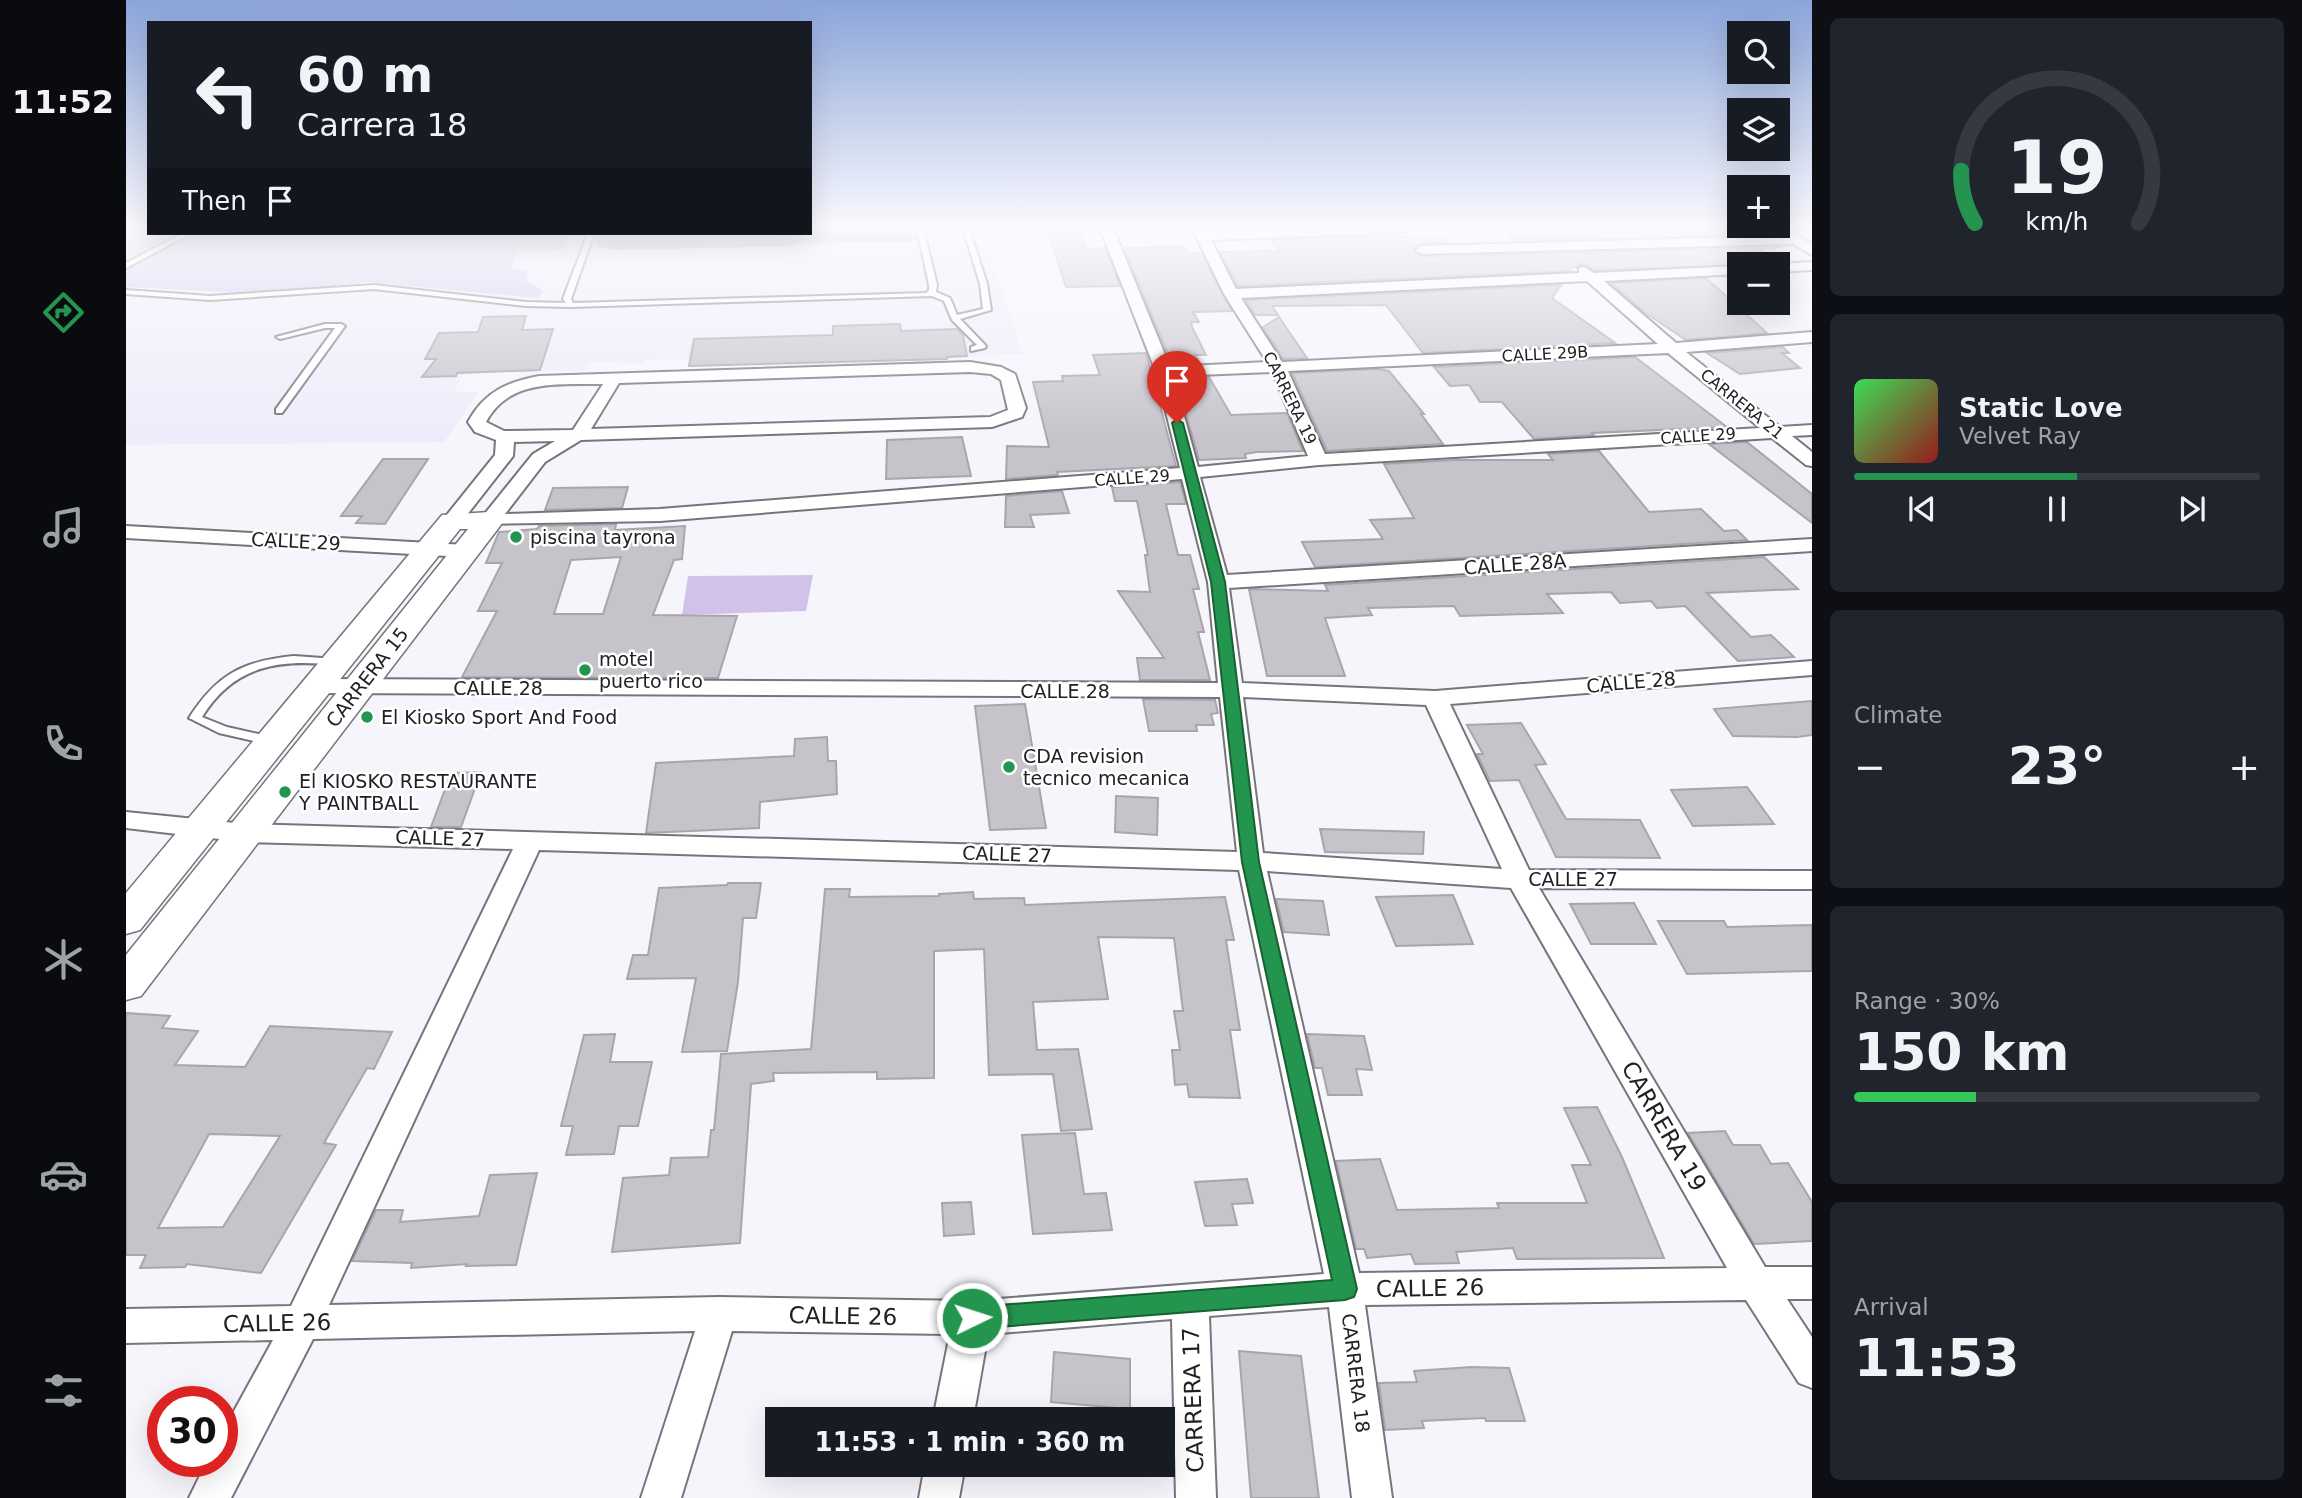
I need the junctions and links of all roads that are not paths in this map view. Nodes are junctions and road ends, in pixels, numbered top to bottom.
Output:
1 (472, 298) edge
2 (568, 298) edge
3 (784, 298) edge
4 (941, 298) edge
5 (987, 298) edge
6 (1134, 298) edge
7 (1234, 298) edge
8 (1615, 298) edge
9 (571, 305) junction
10 (955, 318) junction
11 (280, 337) dead end
12 (1812, 337) edge
13 (1672, 348) junction
14 (974, 349) dead end
15 (1278, 367) junction
16 (1164, 372) junction
17 (614, 379) junction
18 (279, 411) dead end
19 (1812, 430) edge
20 (1776, 432) junction
21 (579, 434) junction
22 (505, 436) junction
23 (1319, 460) junction
24 (1812, 461) edge
25 (1190, 473) junction
26 (490, 520) junction
27 (126, 532) edge
28 (459, 536) junction
29 (1812, 545) edge
30 (429, 549) junction
31 (1218, 582) junction
32 (1812, 668) edge
33 (329, 673) junction
34 (1232, 690) junction
35 (1435, 698) junction
36 (266, 734) junction
37 (126, 820) edge
38 (202, 827) junction
39 (245, 833) junction
40 (530, 841) junction
41 (1251, 862) junction
42 (1520, 878) junction
43 (1812, 880) edge
44 (127, 917) edge
45 (126, 985) edge
46 (1755, 1283) junction
47 (1812, 1283) edge
48 (1345, 1289) junction
49 (1190, 1302) junction
50 (719, 1314) junction
51 (972, 1318) junction
52 (302, 1323) junction
53 (126, 1326) edge
54 (1812, 1370) edge
55 (955, 1407) edge
56 (943, 1477) edge
57 (209, 1498) edge
58 (661, 1498) edge
59 (939, 1498) edge
60 (1196, 1498) edge
61 (1372, 1498) edge

1 - 9 lane
2 - 9 lane
3 - 9 lane
4 - 10 lane
5 - 10 lane
6 - 16 street, CARRERA 18
7 - 15 street, CARRERA 19
8 - 13 street, CARRERA 21
10 - 14 lane
11 - 18 lane
12 - 13 street, CALLE 29B
13 - 15 street, CALLE 29B
13 - 20 street, CARRERA 21
15 - 16 street, CALLE 29B
15 - 23 street, CARRERA 19
16 - 25 street, CARRERA 18
17 - 21 street, CARRERA 15
17 - 21 street
17 - 22 street
19 - 20 street, CALLE 29
20 - 23 street, CALLE 29
20 - 24 street, CARRERA 21
21 - 22 street
21 - 26 street, CARRERA 15
22 - 28 street, CARRERA 15
23 - 25 street, CALLE 29
25 - 26 street, CALLE 29
25 - 31 street, CARRERA 18
26 - 28 main road, CARRERA 15
27 - 30 street, CALLE 29
28 - 30 main road, CARRERA 15
28 - 33 main road, CARRERA 15
29 - 31 street, CALLE 28A
30 - 33 main road, CARRERA 15
31 - 34 street, CARRERA 18
32 - 35 street, CALLE 28
33 - 34 street, CALLE 28
33 - 36 main road, CARRERA 15
33 - 36 lane
33 - 39 main road, CARRERA 15
34 - 35 street, CALLE 28
34 - 41 street, CARRERA 18
35 - 42 street, CARRERA 19
36 - 38 main road, CARRERA 15
37 - 38 street
38 - 39 street, CALLE 27
38 - 44 main road, CARRERA 15
39 - 40 street, CALLE 27
39 - 45 main road, CARRERA 15
40 - 41 street, CALLE 27
40 - 52 street
41 - 42 street, CALLE 27
41 - 48 street, CARRERA 18
42 - 43 street, CALLE 27
42 - 46 street, CARRERA 19
46 - 47 street, CALLE 26
46 - 48 street, CALLE 26
46 - 54 street, CARRERA 19
48 - 49 street, CALLE 26
48 - 61 street, CARRERA 18
49 - 51 street, CALLE 26
49 - 60 street, CARRERA 17
50 - 51 street, CALLE 26
50 - 52 street, CALLE 26
50 - 58 street
51 - 55 street
52 - 53 street, CALLE 26
52 - 57 street
56 - 59 street

